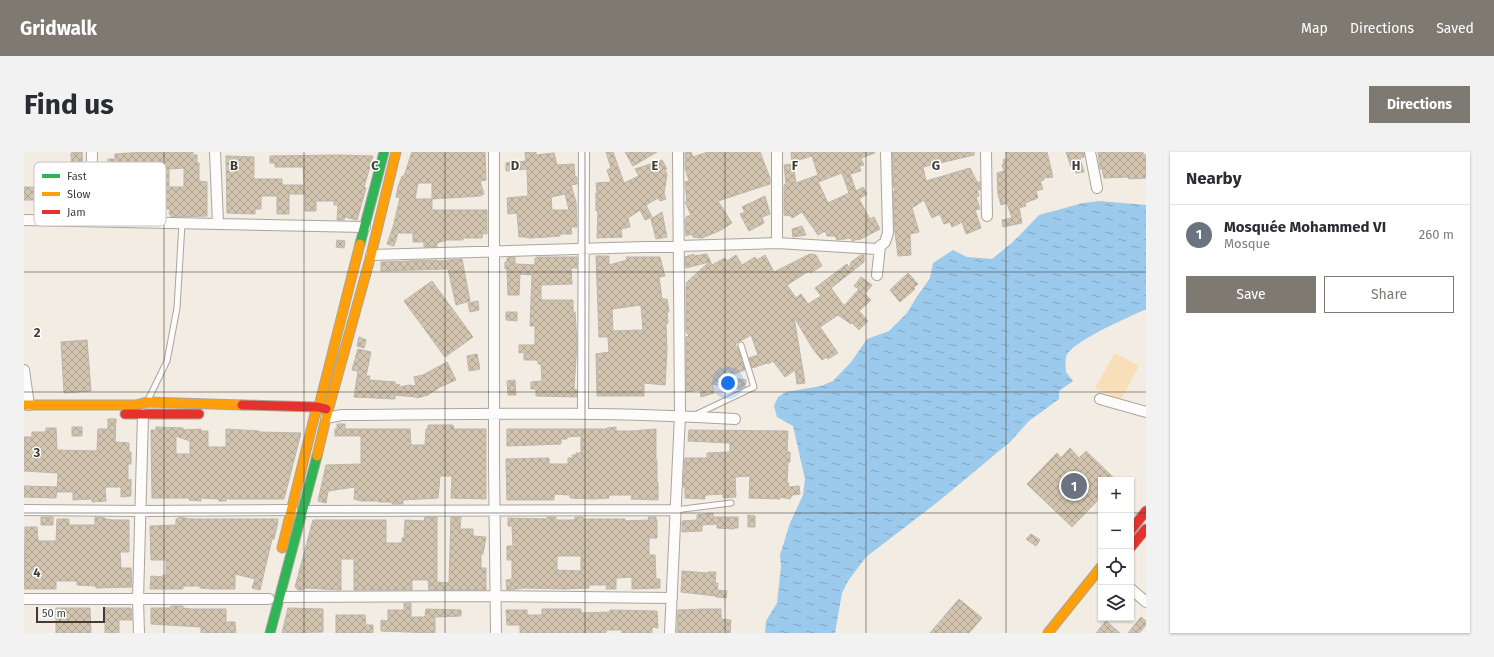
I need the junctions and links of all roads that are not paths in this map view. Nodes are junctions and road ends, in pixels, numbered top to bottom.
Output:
1 (92, 152) edge
2 (215, 152) edge
3 (384, 152) edge
4 (396, 152) edge
5 (494, 152) edge
6 (584, 152) edge
7 (678, 152) edge
8 (777, 152) edge
9 (886, 152) edge
10 (986, 152) edge
11 (1090, 152) edge
12 (92, 162) edge
13 (1097, 188) dead end
14 (987, 216) dead end
15 (24, 220) edge
16 (34, 220) edge
17 (166, 223) edge
18 (218, 223) junction
19 (182, 224) junction
20 (365, 227) junction
21 (777, 243) junction
22 (679, 246) junction
23 (880, 246) junction
24 (584, 249) junction
25 (494, 251) junction
26 (370, 255) junction
27 (877, 276) dead end
28 (741, 345) dead end
29 (24, 370) edge
30 (1100, 399) dead end
31 (147, 402) junction
32 (26, 408) edge
33 (317, 410) junction
34 (1146, 412) edge
35 (583, 413) junction
36 (143, 414) junction
37 (206, 414) dead end
38 (229, 414) dead end
39 (327, 414) junction
40 (495, 414) junction
41 (680, 416) junction
42 (692, 416) junction
43 (735, 419) dead end
44 (731, 503) dead end
45 (24, 510) edge
46 (292, 510) junction
47 (303, 510) junction
48 (494, 510) junction
49 (675, 510) junction
50 (140, 511) junction
51 (1146, 511) edge
52 (1134, 526) edge
53 (1146, 529) edge
54 (1134, 543) edge
55 (281, 554) dead end
56 (1098, 571) edge
57 (1134, 592) edge
58 (496, 596) junction
59 (672, 598) junction
60 (24, 599) edge
61 (272, 599) junction
62 (138, 600) junction
63 (1146, 602) edge
64 (264, 620) dead end
65 (139, 633) edge
66 (261, 633) edge
67 (270, 633) edge
68 (496, 633) edge
69 (670, 633) edge
70 (1048, 633) edge

1 - 12 street
2 - 18 street
3 - 20 street
4 - 26 street
5 - 25 street
6 - 24 street
7 - 22 street
8 - 21 street
9 - 23 street
10 - 14 street
11 - 13 street
15 - 16 street
17 - 19 street
18 - 19 street
18 - 20 street
19 - 31 lane
20 - 33 street
21 - 22 street
21 - 23 street
22 - 24 street
22 - 41 street
23 - 27 street
24 - 25 street
24 - 35 street
25 - 26 street
25 - 40 street
26 - 39 street
28 - 42 lane
29 - 32 street
30 - 34 street
31 - 32 street
31 - 33 street
32 - 36 street
33 - 38 street
33 - 39 street
33 - 46 street
35 - 40 street
35 - 41 street
36 - 37 street
36 - 50 street
39 - 40 street
39 - 47 street
40 - 48 street
41 - 42 street
41 - 49 street
42 - 43 street
44 - 49 lane
45 - 50 street
46 - 50 street
46 - 55 street
47 - 48 street
47 - 61 street
48 - 49 street
48 - 58 street
49 - 59 street
50 - 62 street
51 - 52 street
53 - 54 street
56 - 70 street
57 - 63 street
58 - 59 street
58 - 61 street
58 - 68 street
59 - 69 street
60 - 62 street
61 - 62 street
61 - 67 street
62 - 65 street
64 - 66 street

